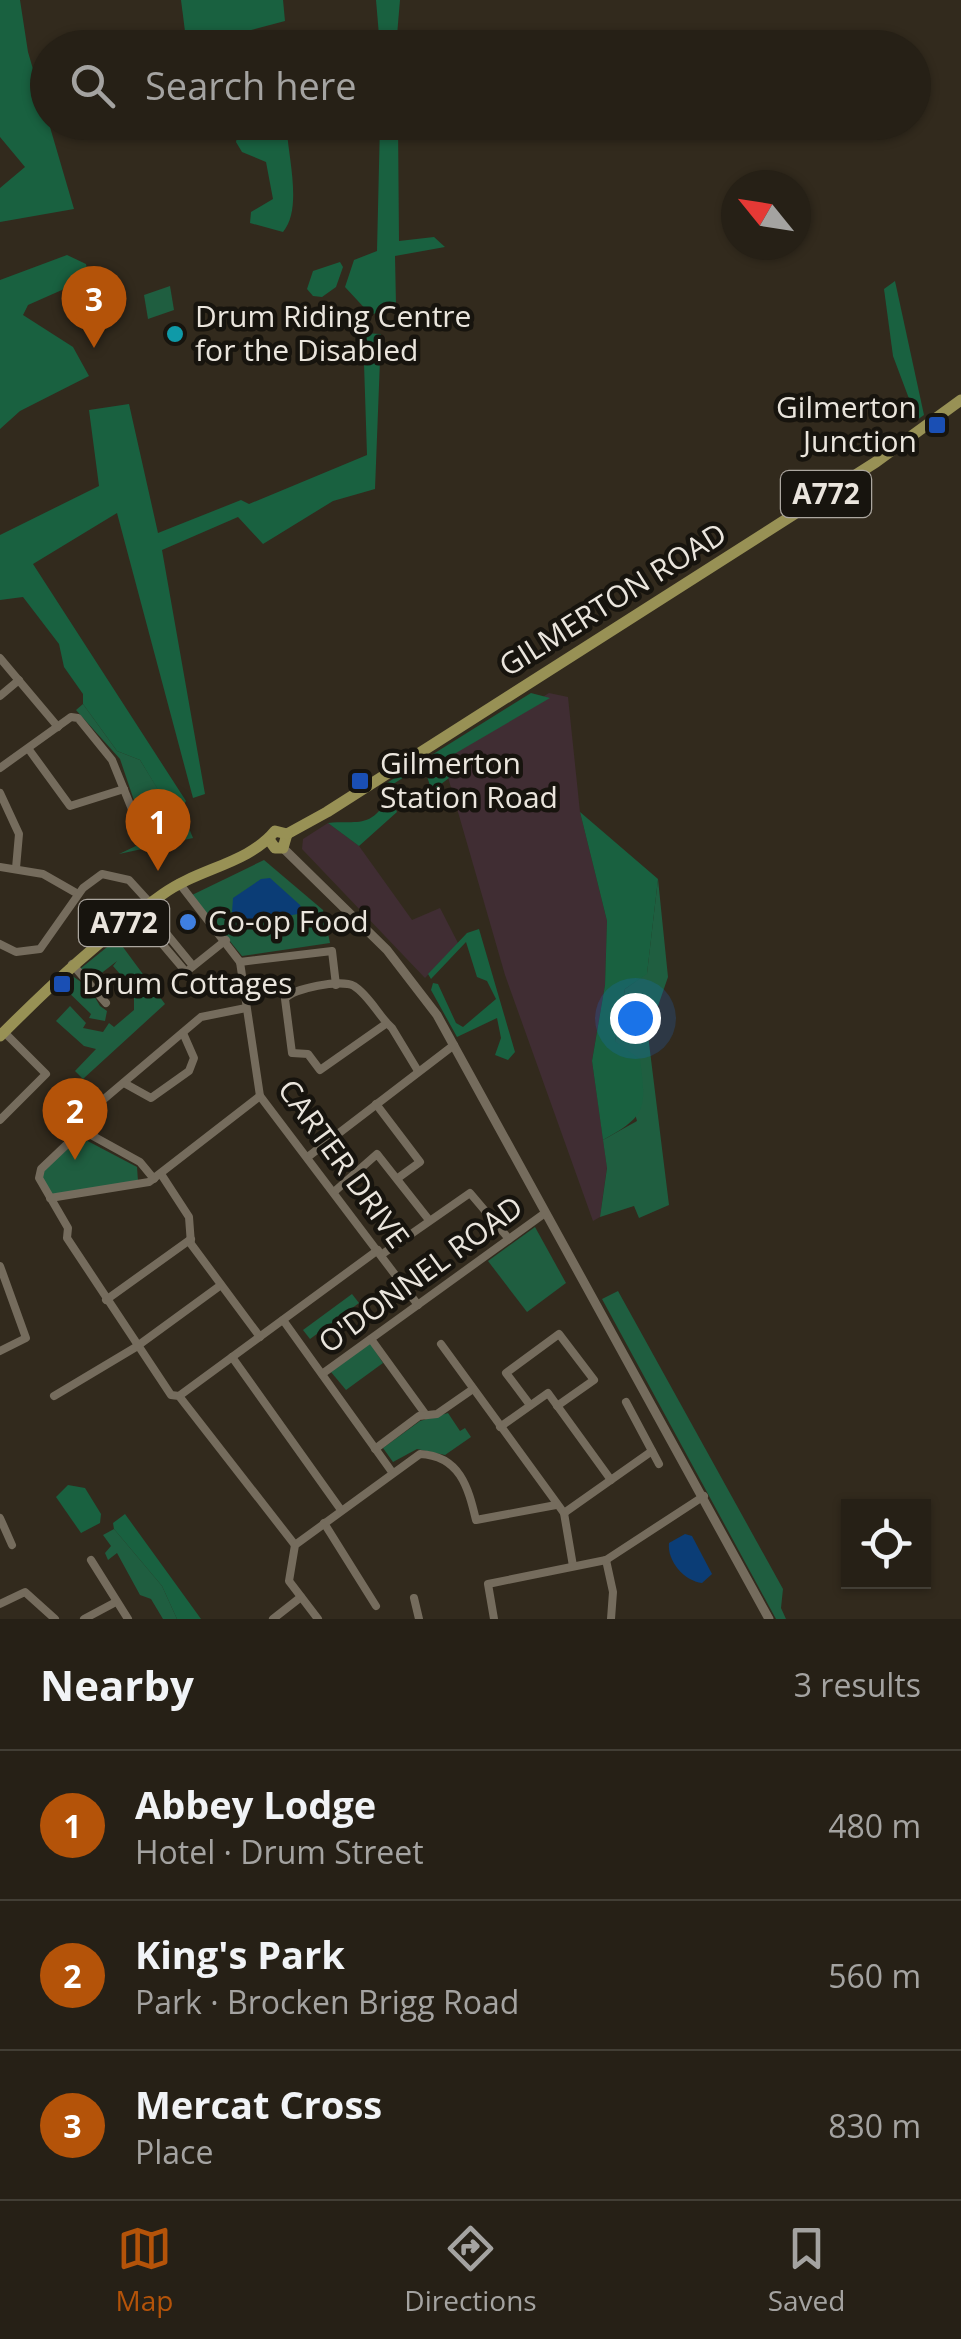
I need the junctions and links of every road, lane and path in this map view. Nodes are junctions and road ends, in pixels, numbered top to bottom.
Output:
1 (961, 400) edge
2 (0, 658) edge
3 (19, 680) junction
4 (0, 696) edge
5 (58, 727) junction
6 (30, 751) junction
7 (0, 768) edge
8 (124, 789) junction
9 (0, 794) edge
10 (286, 834) junction
11 (154, 835) dead end
12 (270, 841) junction
13 (283, 848) junction
14 (0, 867) edge
15 (16, 868) junction
16 (179, 883) junction
17 (78, 894) junction
18 (150, 903) junction
19 (226, 940) junction
20 (3, 946) edge
21 (0, 958) edge
22 (240, 962) junction
23 (72, 964) junction
24 (194, 966) junction
25 (336, 985) junction
26 (106, 1003) dead end
27 (246, 1008) junction
28 (387, 1022) junction
29 (182, 1032) junction
30 (2, 1034) edge
31 (454, 1046) junction
32 (418, 1070) junction
33 (124, 1083) junction
34 (260, 1096) junction
35 (376, 1104) junction
36 (0, 1120) edge
37 (82, 1130) junction
38 (309, 1156) junction
39 (158, 1177) junction
40 (398, 1178) junction
41 (335, 1192) junction
42 (50, 1198) junction
43 (546, 1212) junction
44 (429, 1220) junction
45 (509, 1239) junction
46 (191, 1240) junction
47 (380, 1253) junction
48 (0, 1266) edge
49 (221, 1285) junction
50 (4, 1288) edge
51 (106, 1300) junction
52 (418, 1304) junction
53 (283, 1320) junction
54 (260, 1337) junction
55 (371, 1339) junction
56 (441, 1344) dead end
57 (136, 1348) junction
58 (0, 1351) edge
59 (232, 1358) junction
60 (322, 1374) junction
61 (473, 1389) junction
62 (54, 1396) dead end
63 (179, 1396) junction
64 (626, 1402) dead end
65 (530, 1406) junction
66 (557, 1406) junction
67 (426, 1415) junction
68 (500, 1428) junction
69 (375, 1448) junction
70 (652, 1451) junction
71 (659, 1464) dead end
72 (392, 1472) junction
73 (611, 1480) junction
74 (704, 1496) junction
75 (556, 1505) junction
76 (341, 1510) junction
77 (564, 1513) junction
78 (0, 1518) edge
79 (324, 1523) junction
80 (12, 1545) dead end
81 (295, 1545) junction
82 (90, 1560) dead end
83 (606, 1560) junction
84 (573, 1566) junction
85 (301, 1597) junction
86 (414, 1598) dead end
87 (114, 1603) junction
88 (0, 1604) edge
89 (376, 1606) dead end
90 (55, 1619) edge
91 (84, 1619) edge
92 (128, 1619) edge
93 (273, 1619) edge
94 (318, 1619) edge
95 (419, 1619) edge
96 (494, 1619) edge
97 (611, 1619) edge
98 (769, 1619) edge

1 - 10 main road, GILMERTON ROAD / A772
2 - 3 street
3 - 4 street
3 - 5 street
5 - 6 street
5 - 8 street
6 - 7 street
6 - 8 street
8 - 11 street
9 - 15 street
10 - 12 main road, A772
10 - 13 main road
12 - 13 main road
12 - 16 main road, A772
13 - 31 street
14 - 15 street
15 - 17 street
16 - 18 main road, A772
16 - 19 street, CARTER DRIVE
17 - 18 street
17 - 20 street
18 - 23 main road, A772
19 - 22 street, CARTER DRIVE
19 - 24 street
20 - 21 street
22 - 25 street
22 - 27 street, CARTER DRIVE
23 - 26 street
23 - 30 main road, A772
24 - 24 street
25 - 28 street
25 - 28 street
27 - 29 street
27 - 34 street, CARTER DRIVE
28 - 32 street
29 - 33 street
29 - 33 street
30 - 36 street
31 - 32 street
31 - 43 street
32 - 35 street
33 - 37 street
34 - 38 street, CARTER DRIVE
34 - 39 street
35 - 38 street
35 - 40 street
37 - 39 street
37 - 42 street
38 - 41 street, CARTER DRIVE
39 - 42 street
39 - 46 street
40 - 41 street
40 - 44 street
41 - 47 street, CARTER DRIVE
42 - 51 street
43 - 45 street, O'DONNEL ROAD
43 - 74 street
44 - 45 street
44 - 47 street
45 - 52 street, O'DONNEL ROAD
46 - 49 street
46 - 51 street
47 - 52 street, CARTER DRIVE
47 - 53 street
48 - 50 street
49 - 54 street
49 - 57 street
50 - 58 street
51 - 57 street
52 - 55 street, O'DONNEL ROAD
53 - 54 street
53 - 60 street
54 - 59 street
55 - 60 street, O'DONNEL ROAD
55 - 67 street
56 - 61 street
57 - 62 street
57 - 63 street
59 - 63 street
59 - 76 street
60 - 69 street
61 - 67 street
61 - 68 street
63 - 81 street
64 - 70 street
65 - 66 street
65 - 66 street
65 - 68 street
66 - 73 street
67 - 69 street
68 - 75 street
69 - 72 street
70 - 71 street
70 - 73 street
72 - 75 street
72 - 76 street
73 - 77 street
74 - 83 street
74 - 98 street
75 - 77 street
76 - 79 street
77 - 84 street
78 - 80 street
79 - 81 street
79 - 89 street
81 - 85 street
82 - 87 street
83 - 84 street
83 - 97 street
84 - 96 street
85 - 93 street
85 - 94 street
86 - 95 street
87 - 91 street
87 - 92 street
88 - 90 street

